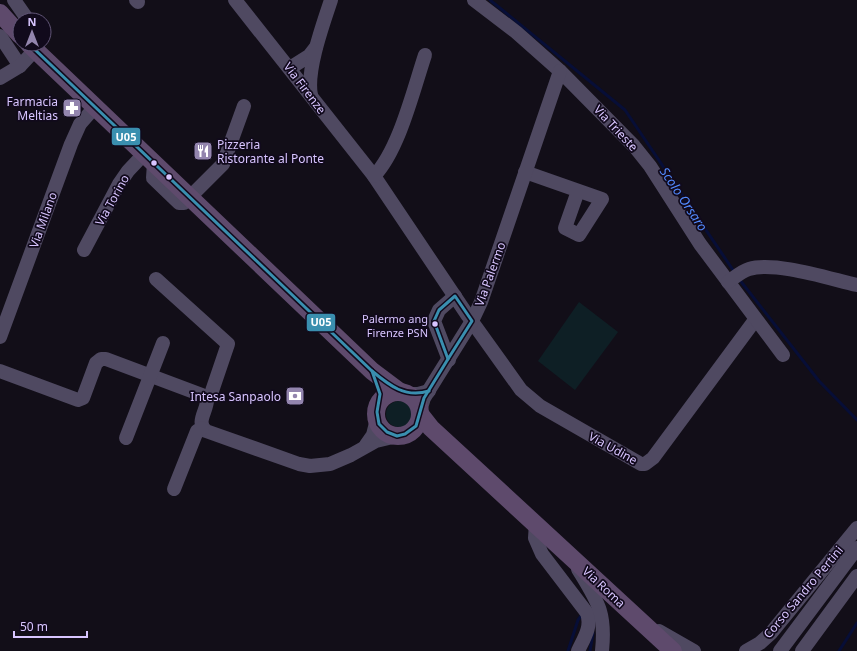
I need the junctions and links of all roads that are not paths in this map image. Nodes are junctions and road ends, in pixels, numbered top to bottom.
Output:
1 (14, 0) edge
2 (235, 0) edge
3 (474, 0) edge
4 (330, 2) edge
5 (22, 12) edge
6 (0, 13) edge
7 (12, 26) edge
8 (0, 36) edge
9 (318, 43) junction
10 (24, 52) edge
11 (36, 52) edge
12 (425, 55) dead end
13 (16, 60) junction
14 (312, 63) junction
15 (0, 69) edge
16 (560, 71) junction
17 (293, 72) junction
18 (0, 78) edge
19 (311, 96) junction
20 (244, 106) dead end
21 (94, 108) junction
22 (149, 159) junction
23 (525, 172) junction
24 (374, 176) junction
25 (578, 190) junction
26 (190, 198) junction
27 (84, 250) dead end
28 (734, 277) junction
29 (156, 279) dead end
30 (857, 285) edge
31 (455, 296) junction
32 (472, 320) junction
33 (755, 320) junction
34 (0, 337) edge
35 (163, 343) dead end
36 (783, 355) dead end
37 (449, 360) junction
38 (0, 371) edge
39 (372, 371) junction
40 (151, 376) junction
41 (429, 391) junction
42 (404, 393) junction
43 (207, 399) junction
44 (378, 412) junction
45 (420, 412) junction
46 (202, 428) junction
47 (401, 435) junction
48 (126, 438) dead end
49 (446, 442) junction
50 (366, 445) junction
51 (174, 489) dead end
52 (536, 523) junction
53 (857, 528) edge
54 (857, 548) edge
55 (571, 556) junction
56 (857, 576) edge
57 (635, 616) junction
58 (578, 651) edge
59 (602, 651) edge
60 (673, 651) edge
61 (694, 651) edge
62 (746, 651) edge
63 (780, 651) edge
64 (802, 651) edge

1 - 5 street
2 - 17 street, Via Firenze
3 - 16 street, Via Trieste
4 - 9 street
6 - 7 main road
8 - 13 street
9 - 14 street
9 - 17 street
10 - 13 street
11 - 21 main road
12 - 24 street
13 - 15 street
13 - 18 street
14 - 17 street
14 - 19 street
16 - 23 street, Via Palermo
16 - 28 street, Via Trieste
17 - 19 street, Via Firenze
19 - 24 street, Via Firenze
20 - 26 street
21 - 22 main road
21 - 34 street, Via Milano
22 - 26 main road
22 - 27 street, Via Torino
23 - 25 street
23 - 32 street, Via Palermo
24 - 31 street, Via Firenze
25 - 25 street
26 - 39 main road
28 - 30 street
28 - 33 street, Via Trieste
29 - 43 street
31 - 32 street, Via Firenze
31 - 37 street
32 - 33 street, Via Udine
32 - 37 street, Via Palermo
33 - 36 street, Via Trieste
35 - 40 street
37 - 41 street, Via Palermo
38 - 40 street
39 - 42 main road
39 - 44 main road
40 - 43 street
40 - 48 street
41 - 42 street
41 - 45 street, Via Palermo
42 - 44 main road
42 - 45 main road
43 - 46 street
44 - 47 main road
44 - 50 street
45 - 47 main road
45 - 49 main road, Via Roma
46 - 50 street
46 - 51 street
47 - 49 main road, Via Roma
47 - 50 street
49 - 52 main road, Via Roma
52 - 55 main road, Via Roma
52 - 58 street, Via Roma
53 - 62 street, Corso Sandro Pertini
54 - 63 street, Corso Sandro Pertini
55 - 57 main road, Via Roma
55 - 59 street
56 - 64 street
57 - 60 main road, Via Roma
57 - 61 street

